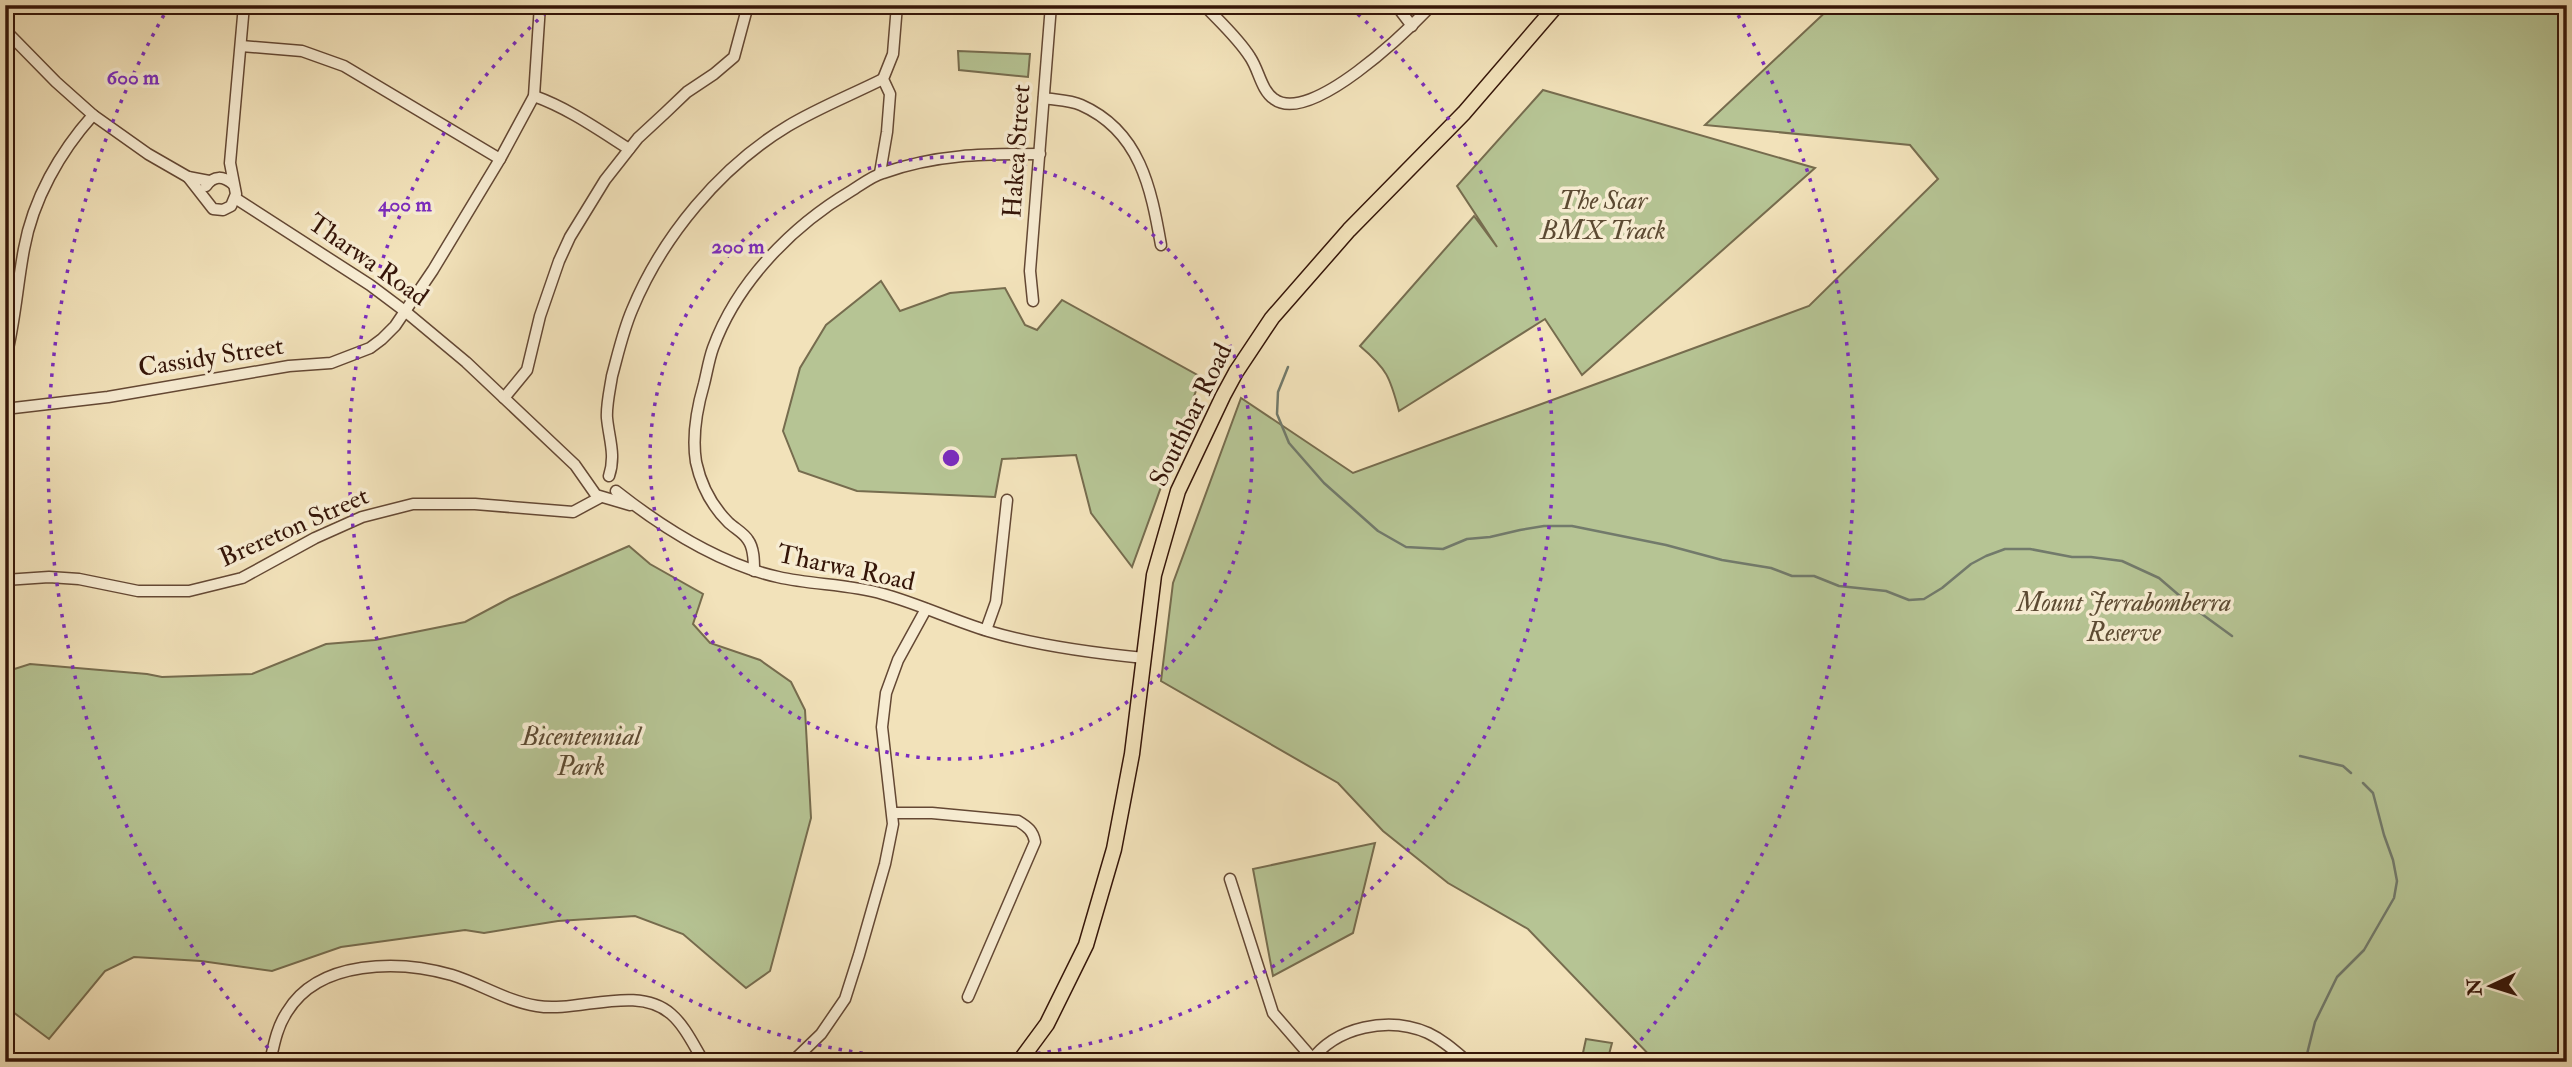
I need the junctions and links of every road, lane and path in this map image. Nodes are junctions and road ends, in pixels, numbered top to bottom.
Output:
1 (244, 5) edge
2 (540, 5) edge
3 (748, 5) edge
4 (897, 5) edge
5 (1051, 5) edge
6 (1204, 5) edge
7 (1396, 5) edge
8 (1432, 5) edge
9 (1558, 5) edge
10 (1412, 26) junction
11 (5, 30) edge
12 (241, 46) junction
13 (883, 79) junction
14 (534, 96) junction
15 (1044, 98) junction
16 (93, 115) junction
17 (629, 149) junction
18 (1040, 154) junction
19 (500, 159) junction
20 (230, 163) junction
21 (880, 173) junction
22 (188, 177) junction
23 (214, 179) junction
24 (233, 184) junction
25 (203, 197) junction
26 (235, 198) junction
27 (228, 208) junction
28 (254, 212) junction
29 (1161, 245) dead end
30 (1033, 301) dead end
31 (406, 312) junction
32 (5, 361) edge
33 (505, 398) junction
34 (5, 409) edge
35 (609, 476) junction
36 (594, 482) junction
37 (607, 496) junction
38 (1007, 500) dead end
39 (754, 570) junction
40 (5, 580) edge
41 (926, 609) junction
42 (986, 630) junction
43 (1144, 658) junction
44 (892, 813) junction
45 (1230, 879) dead end
46 (968, 997) dead end
47 (1311, 1060) edge
48 (271, 1062) edge
49 (704, 1062) edge
50 (792, 1062) edge
51 (1019, 1062) edge
52 (1468, 1062) edge

1 - 12 street
2 - 14 street
3 - 17 street
4 - 13 street
5 - 15 street, Hakea Street
6 - 10 street
7 - 10 street
8 - 10 street
9 - 43 main road, Southbar Road
11 - 16 street
12 - 19 street
12 - 20 street
13 - 21 street
13 - 35 street
14 - 17 street
14 - 19 street, Cassidy Street
15 - 18 street, Hakea Street
15 - 29 street
16 - 22 street
16 - 32 street
17 - 33 street
18 - 21 street
18 - 30 street, Hakea Street
19 - 31 street, Cassidy Street
20 - 23 street
20 - 24 street
21 - 39 street
22 - 23 street
22 - 25 street
23 - 24 street
23 - 25 street
24 - 26 street
25 - 27 street
26 - 27 street
26 - 28 street, Tharwa Road
27 - 28 street, Tharwa Road
28 - 31 street, Tharwa Road
31 - 33 street, Tharwa Road
31 - 34 street, Cassidy Street
33 - 36 street, Tharwa Road
35 - 36 street
35 - 37 street
36 - 37 street, Tharwa Road
37 - 39 street, Tharwa Road
37 - 40 street, Brereton Street
38 - 42 street
39 - 41 street, Tharwa Road
41 - 42 street, Tharwa Road
41 - 44 street
42 - 43 street, Tharwa Road
43 - 51 main road, Southbar Road
44 - 46 street
44 - 50 street
45 - 47 street
47 - 52 street
48 - 49 street

